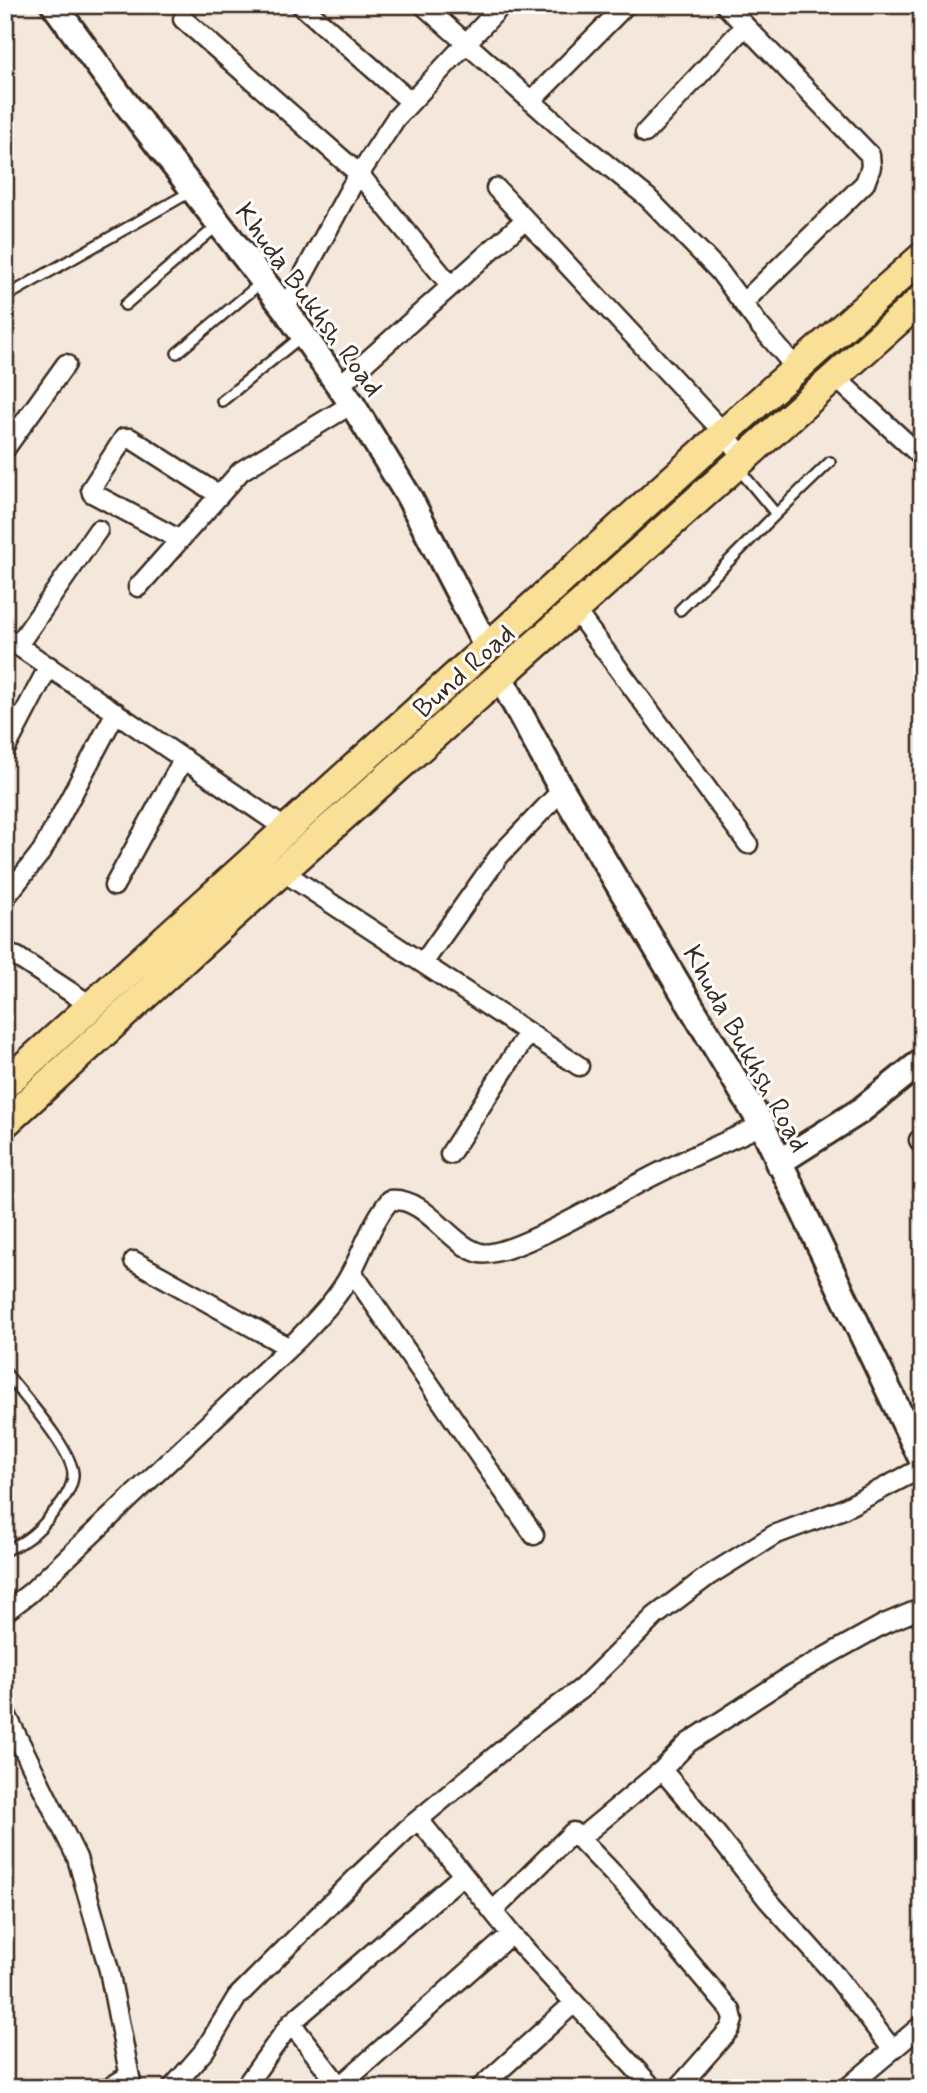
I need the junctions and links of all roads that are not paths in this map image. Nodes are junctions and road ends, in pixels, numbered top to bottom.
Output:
1 (54, 5) edge
2 (301, 5) edge
3 (423, 5) edge
4 (502, 5) edge
5 (626, 5) edge
6 (725, 5) edge
7 (183, 19) dead end
8 (745, 26) junction
9 (466, 44) junction
10 (531, 101) junction
11 (411, 102) junction
12 (645, 133) dead end
13 (359, 174) junction
14 (496, 188) dead end
15 (193, 190) junction
16 (525, 220) junction
17 (219, 223) junction
18 (922, 257) edge
19 (263, 281) junction
20 (451, 286) junction
21 (5, 296) edge
22 (922, 299) edge
23 (743, 303) junction
24 (125, 305) dead end
25 (285, 309) junction
26 (303, 335) junction
27 (177, 353) dead end
28 (66, 364) dead end
29 (797, 369) junction
30 (835, 377) junction
31 (346, 395) junction
32 (222, 401) dead end
33 (724, 433) junction
34 (5, 449) edge
35 (922, 457) edge
36 (739, 461) junction
37 (830, 462) dead end
38 (219, 495) junction
39 (776, 514) junction
40 (99, 530) dead end
41 (180, 540) junction
42 (138, 587) dead end
43 (575, 610) junction
44 (680, 610) dead end
45 (12, 641) edge
46 (486, 648) junction
47 (49, 666) junction
48 (500, 677) junction
49 (116, 712) junction
50 (5, 750) edge
51 (184, 758) junction
52 (562, 790) junction
53 (286, 829) junction
54 (748, 845) dead end
55 (282, 871) junction
56 (114, 886) dead end
57 (5, 898) edge
58 (5, 954) edge
59 (423, 963) junction
60 (92, 1006) junction
61 (528, 1033) junction
62 (922, 1061) edge
63 (579, 1066) dead end
64 (6, 1081) edge
65 (5, 1123) edge
66 (762, 1125) junction
67 (922, 1138) edge
68 (922, 1145) edge
69 (450, 1154) dead end
70 (778, 1163) junction
71 (134, 1261) dead end
72 (352, 1272) junction
73 (288, 1347) junction
74 (5, 1372) edge
75 (922, 1460) edge
76 (922, 1468) edge
77 (534, 1535) dead end
78 (5, 1550) edge
79 (922, 1608) edge
80 (5, 1612) edge
81 (5, 1712) edge
82 (662, 1770) junction
83 (419, 1819) junction
84 (579, 1839) junction
85 (463, 1875) junction
86 (493, 1911) junction
87 (511, 1934) junction
88 (574, 2003) junction
89 (291, 2023) junction
90 (922, 2025) edge
91 (892, 2049) junction
92 (130, 2082) edge
93 (340, 2087) edge
94 (108, 2088) edge
95 (172, 2088) edge
96 (244, 2088) edge
97 (480, 2088) edge
98 (653, 2088) edge
99 (678, 2088) edge
100 (847, 2088) edge

1 - 15 street, Khuda Bukhsh Road
2 - 11 street
3 - 9 street
4 - 9 street
5 - 10 street
6 - 8 street
7 - 13 street
8 - 12 street
8 - 23 street
9 - 10 street
9 - 11 street
10 - 23 street
11 - 13 street
13 - 20 street
13 - 25 street
14 - 16 street
15 - 17 street, Khuda Bukhsh Road
15 - 21 lane
16 - 20 street
16 - 33 street
17 - 19 street, Khuda Bukhsh Road
17 - 24 lane
18 - 29 main road, Bund Road
19 - 25 street, Khuda Bukhsh Road
19 - 27 lane
20 - 31 street
22 - 30 main road, Bund Road
23 - 29 street
25 - 26 street, Khuda Bukhsh Road
26 - 31 street, Khuda Bukhsh Road
26 - 32 lane
28 - 34 street
29 - 33 main road, Bund Road
30 - 35 street
30 - 36 main road, Bund Road
31 - 38 street
31 - 46 street, Khuda Bukhsh Road
33 - 36 street
33 - 46 main road, Bund Road
36 - 39 lane
36 - 43 main road, Bund Road
37 - 39 lane
38 - 41 street
38 - 41 street
39 - 44 lane
40 - 45 street
41 - 42 street
43 - 48 main road, Bund Road
43 - 54 street
45 - 47 street
46 - 53 main road, Bund Road
47 - 49 street
47 - 50 street
48 - 52 street, Khuda Bukhsh Road
48 - 55 main road, Bund Road
49 - 51 street
49 - 57 street
51 - 53 street
51 - 56 street
52 - 59 street
52 - 66 street, Khuda Bukhsh Road
53 - 60 main road, Bund Road
55 - 59 street
55 - 65 main road, Bund Road
58 - 60 street
59 - 61 street
60 - 64 main road, Bund Road
61 - 63 street
61 - 69 street
62 - 70 street
66 - 70 street, Khuda Bukhsh Road
66 - 72 street
67 - 68 street
70 - 75 street, Khuda Bukhsh Road
71 - 73 street
72 - 73 street
72 - 77 street
73 - 80 street
74 - 78 lane
76 - 83 street
79 - 82 street
81 - 92 street
82 - 84 street
82 - 91 street
83 - 85 street
83 - 95 street
84 - 86 street
84 - 99 street
85 - 86 street
85 - 89 street
86 - 87 street
87 - 88 street
87 - 93 street
88 - 97 street
88 - 98 street
89 - 93 street
89 - 96 street
90 - 91 street
91 - 100 street
92 - 94 street

